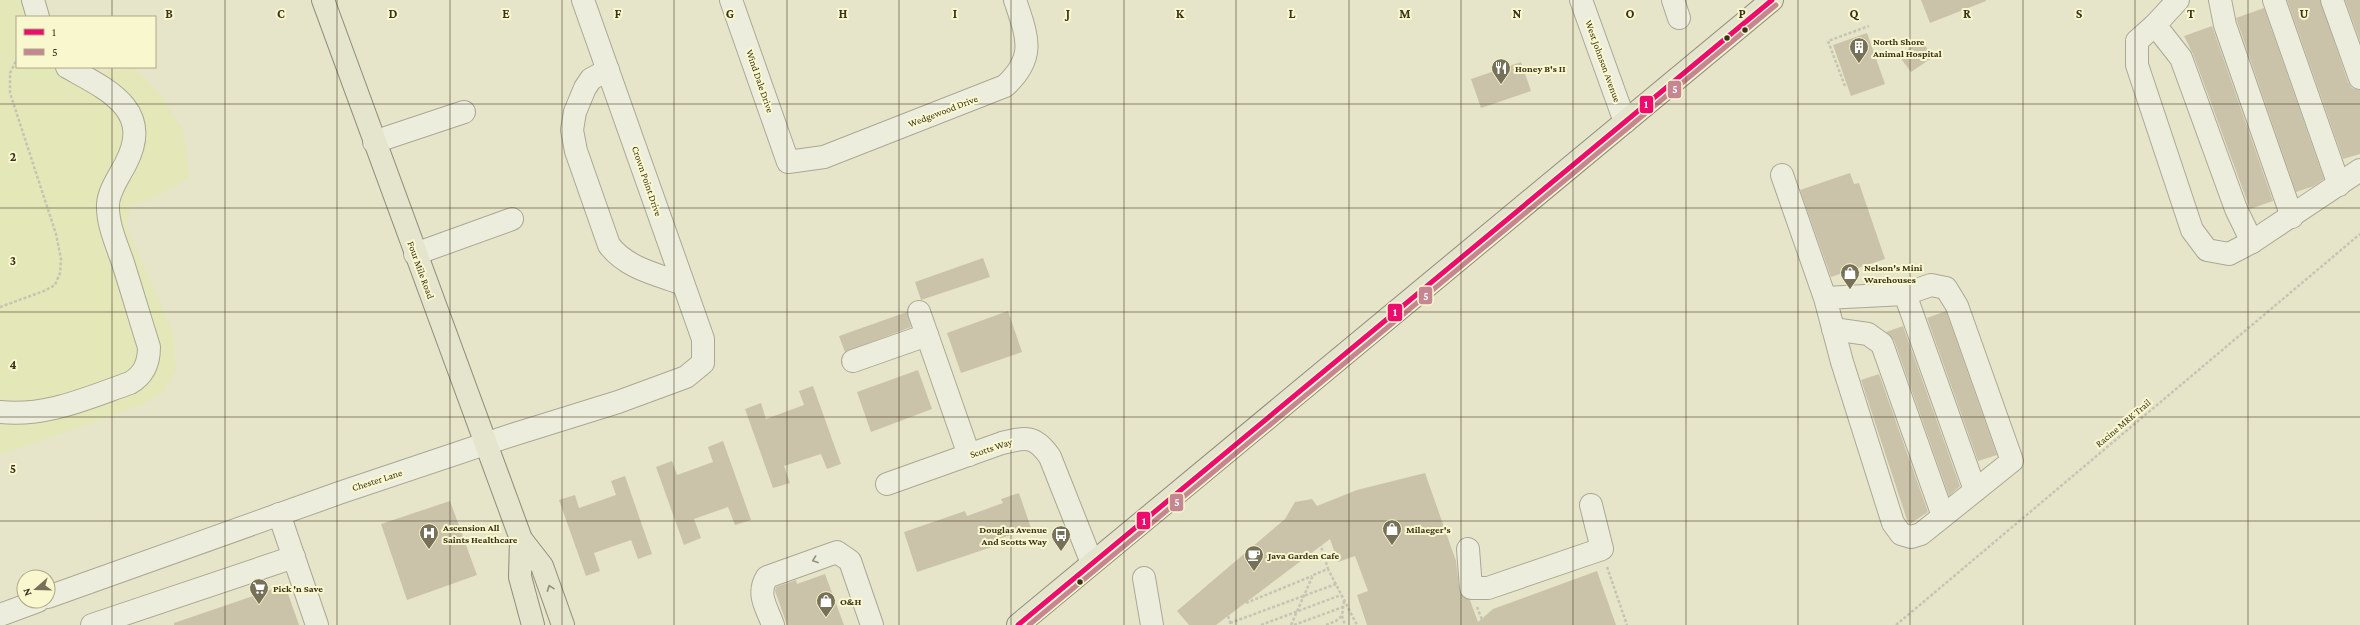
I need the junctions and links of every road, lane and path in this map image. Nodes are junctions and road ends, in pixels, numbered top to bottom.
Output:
1 (33, 0) edge
2 (323, 0) edge
3 (583, 0) edge
4 (731, 0) edge
5 (1015, 0) edge
6 (1581, 0) edge
7 (1772, 0) edge
8 (2178, 0) edge
9 (2220, 0) edge
10 (2274, 0) edge
11 (2332, 0) edge
12 (38, 16) edge
13 (2156, 25) junction
14 (1869, 26) dead end
15 (16, 61) edge
16 (69, 68) edge
17 (608, 70) junction
18 (2360, 78) edge
19 (1845, 86) dead end
20 (464, 112) dead end
21 (1625, 122) junction
22 (374, 142) junction
23 (788, 162) joint
24 (2360, 170) edge
25 (1782, 175) dead end
26 (2339, 185) junction
27 (2292, 217) junction
28 (512, 219) dead end
29 (2360, 234) edge
30 (2252, 242) junction
31 (415, 254) junction
32 (683, 284) junction
33 (1905, 294) junction
34 (1825, 298) junction
35 (0, 307) edge
36 (919, 312) dead end
37 (1833, 329) junction
38 (927, 335) junction
39 (853, 361) dead end
40 (703, 362) joint
41 (0, 412) edge
42 (485, 444) junction
43 (969, 455) junction
44 (887, 484) dead end
45 (1976, 490) junction
46 (1590, 504) dead end
47 (279, 514) junction
48 (1943, 516) junction
49 (521, 539) junction
50 (1320, 543) dead end
51 (1468, 549) dead end
52 (1602, 549) junction
53 (294, 557) junction
54 (1092, 563) junction
55 (1328, 569) junction
56 (1313, 576) junction
57 (1144, 578) dead end
58 (1336, 584) junction
59 (56, 594) edge
60 (1341, 595) junction
61 (1304, 596) junction
62 (1344, 601) junction
63 (1246, 603) dead end
64 (1343, 607) junction
65 (16, 609) edge
66 (1297, 612) junction
67 (0, 614) edge
68 (1228, 616) dead end
69 (1342, 616) junction
70 (1231, 624) edge
71 (92, 625) edge
72 (317, 625) edge
73 (533, 625) edge
74 (563, 625) edge
75 (773, 625) edge
76 (872, 625) edge
77 (1018, 625) edge
78 (1152, 625) edge
79 (1261, 625) edge
80 (1293, 625) edge
81 (1326, 625) edge
82 (1345, 625) edge
83 (1356, 625) edge
84 (1627, 625) edge
85 (1896, 625) edge

1 - 12 street
2 - 22 main road, Four Mile Road
3 - 17 street, Crown Point Drive
4 - 23 street, Wind Dale Drive
5 - 23 street, Wedgewood Drive
6 - 21 street, West Johnson Avenue
7 - 21 main road
8 - 13 street
9 - 27 street
10 - 26 street
11 - 18 street
13 - 30 street
13 - 30 street
14 - 19 path
15 - 35 path
16 - 41 street
17 - 32 street, Crown Point Drive
17 - 32 street
20 - 22 street
21 - 54 main road
22 - 31 main road, Four Mile Road
24 - 26 street
25 - 34 street
26 - 27 street
27 - 30 street
28 - 31 street
29 - 85 path, Racine MRK Trail
31 - 42 main road, Four Mile Road
32 - 40 street, Crown Point Drive
33 - 34 street
33 - 45 street
33 - 45 street
34 - 37 street
36 - 38 street
37 - 48 street
37 - 48 street
38 - 39 street
38 - 43 street
40 - 42 street, Chester Lane
42 - 47 street, Chester Lane
42 - 49 main road, Four Mile Road
43 - 44 street, Scotts Way
43 - 54 street, Scotts Way
45 - 48 street
46 - 52 street
47 - 53 street
47 - 59 street, Chester Lane
49 - 73 main road, Four Mile Road
74 -> 49 main road, Four Mile Road
50 - 55 path
51 - 52 street
52 - 84 path
53 - 71 street
53 - 72 street
54 - 77 main road
55 - 56 path
55 - 58 path
56 - 61 path
56 - 63 path
57 - 78 street
58 - 60 path
58 - 61 path
60 - 62 path
60 - 66 path
61 - 66 path
61 - 70 path
62 - 64 path
62 - 83 path
64 - 69 path
64 - 80 path
65 - 67 street
66 - 79 path
66 - 80 path
68 - 70 path
69 - 81 path
69 - 82 path
76 -> 75 street

